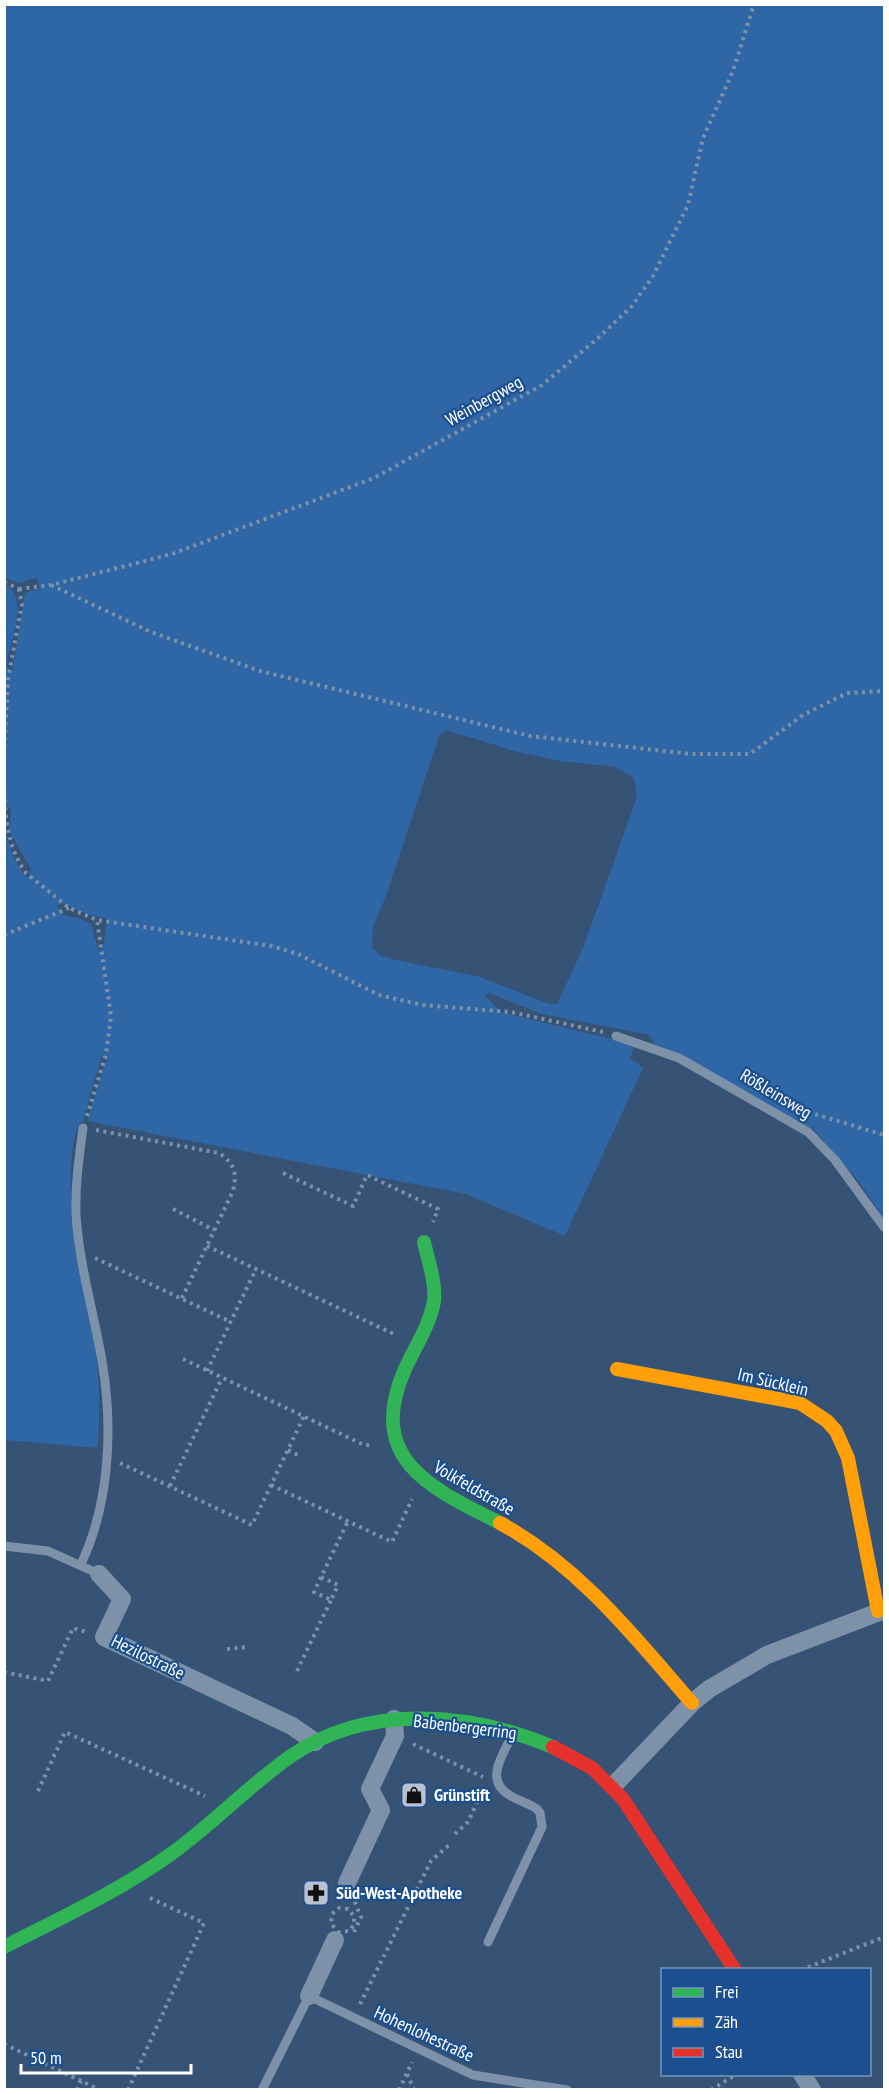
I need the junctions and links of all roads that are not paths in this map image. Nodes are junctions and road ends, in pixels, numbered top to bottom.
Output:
1 (616, 1035) road end
2 (83, 1128) road end
3 (885, 1227) edge
4 (424, 1242) dead end
5 (617, 1370) dead end
6 (4, 1546) edge
7 (81, 1564) junction
8 (99, 1574) joint
9 (881, 1611) edge
10 (692, 1703) junction
11 (395, 1728) junction
12 (514, 1732) junction
13 (315, 1742) junction
14 (613, 1786) junction
15 (347, 1883) road end
16 (335, 1935) road end
17 (488, 1942) dead end
18 (4, 1947) edge
19 (734, 1968) edge
20 (309, 1996) junction
21 (803, 2076) edge
22 (262, 2090) edge
23 (567, 2090) edge
24 (812, 2090) edge

1 - 3 lane, Rößleinsweg
2 - 7 lane
4 - 10 street, Volkfeldstraße
5 - 9 street, Im Sücklein
6 - 7 lane, Hezilostraße
7 - 8 lane, Hezilostraße
8 - 13 street, Hezilostraße
9 - 10 street
10 - 14 street
11 - 12 street, Babenbergerring
11 - 13 street, Babenbergerring
11 - 15 street
12 - 14 street, Babenbergerring
12 - 17 lane
13 - 18 street, Babenbergerring
14 - 19 street, Babenbergerring
16 - 20 street
20 - 22 lane
20 - 23 lane, Hohenlohestraße
21 - 24 street

